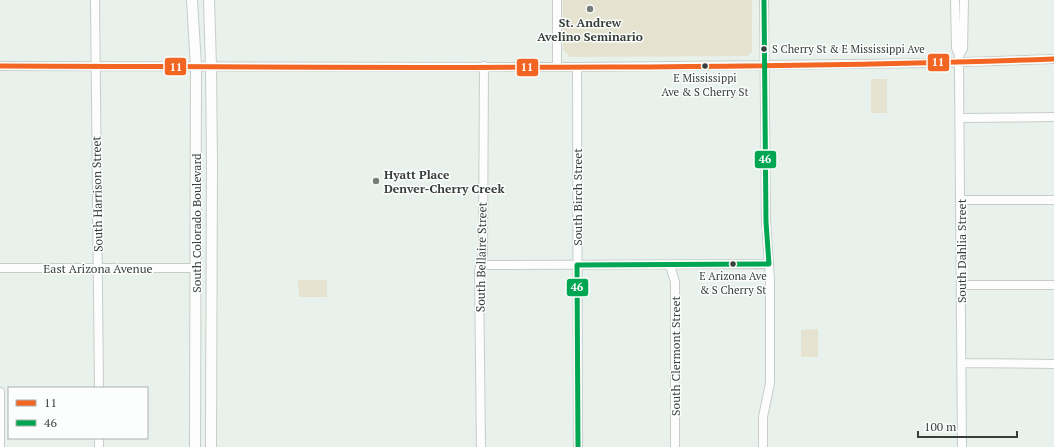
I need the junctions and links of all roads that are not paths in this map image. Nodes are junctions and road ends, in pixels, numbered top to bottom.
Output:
1 (95, 0) edge
2 (192, 0) edge
3 (209, 0) edge
4 (557, 0) edge
5 (764, 0) edge
6 (955, 0) edge
7 (964, 0) edge
8 (959, 59) junction
9 (1054, 60) edge
10 (764, 64) junction
11 (0, 66) edge
12 (95, 66) junction
13 (196, 66) junction
14 (211, 66) junction
15 (484, 66) junction
16 (557, 66) junction
17 (576, 66) junction
18 (1054, 117) edge
19 (960, 118) junction
20 (960, 200) junction
21 (1054, 200) edge
22 (769, 264) junction
23 (481, 265) junction
24 (577, 265) junction
25 (670, 265) junction
26 (0, 268) edge
27 (98, 268) junction
28 (195, 268) junction
29 (961, 285) junction
30 (1054, 285) edge
31 (961, 363) junction
32 (1054, 364) edge
33 (98, 387) edge
34 (0, 392) edge
35 (0, 447) edge
36 (195, 447) edge
37 (211, 447) edge
38 (481, 447) edge
39 (578, 447) edge
40 (675, 447) edge
41 (762, 447) edge
42 (962, 447) edge

1 - 12 street, South Harrison Street
2 - 13 main road, South Colorado Boulevard
3 - 14 main road, South Colorado Boulevard
4 - 16 street
5 - 10 street
6 - 8 street, South Dahlia Street
7 - 8 street, South Dahlia Street
8 - 9 street
8 - 10 street
8 - 19 street, South Dahlia Street
10 - 17 street
10 - 22 street
11 - 12 street
12 - 13 street
12 - 27 street, South Harrison Street
13 - 14 street
13 - 28 main road, South Colorado Boulevard
14 - 15 street
14 - 37 main road, South Colorado Boulevard
15 - 16 street
15 - 23 street, South Bellaire Street
16 - 17 street
17 - 24 street, South Birch Street
18 - 19 street
19 - 20 street, South Dahlia Street
20 - 21 street
20 - 29 street, South Dahlia Street
22 - 25 street
22 - 41 street
23 - 24 street
23 - 38 street, South Bellaire Street
24 - 25 street
24 - 39 street, South Birch Street
25 - 40 street, South Clermont Street
26 - 27 street, East Arizona Avenue
27 - 28 street, East Arizona Avenue
27 - 33 street, South Harrison Street
28 - 36 main road, South Colorado Boulevard
29 - 30 street
29 - 31 street, South Dahlia Street
31 - 32 street
31 - 42 street, South Dahlia Street
34 - 35 street

